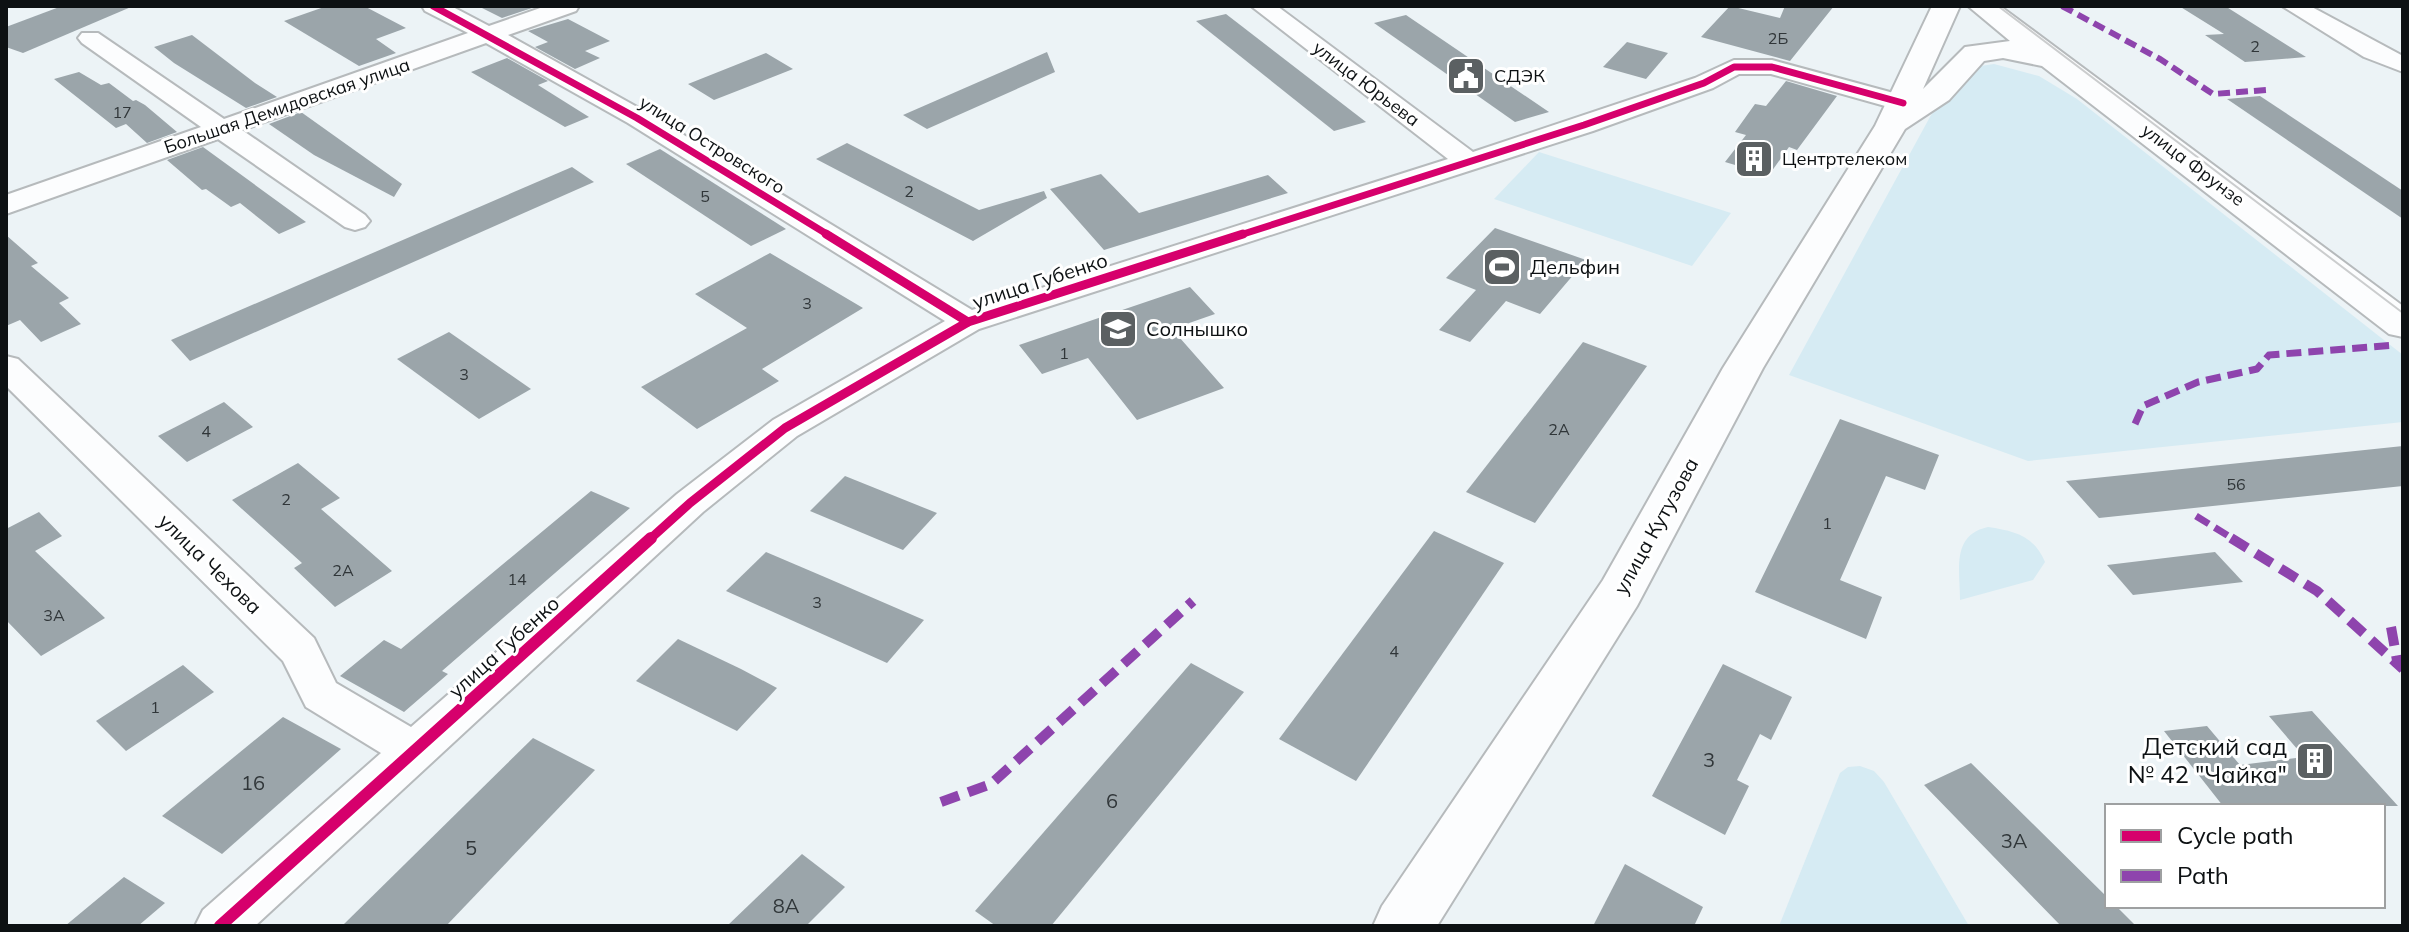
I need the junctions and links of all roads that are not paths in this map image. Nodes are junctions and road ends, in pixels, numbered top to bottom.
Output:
1 (433, 6) edge
2 (568, 6) edge
3 (1262, 6) edge
4 (1980, 6) edge
5 (2011, 6) edge
6 (2293, 6) edge
7 (1948, 22) edge
8 (491, 35) junction
9 (90, 38) dead end
10 (2403, 39) edge
11 (2028, 40) junction
12 (2360, 45) junction
13 (2077, 65) junction
14 (2403, 65) edge
15 (1896, 115) junction
16 (223, 128) junction
17 (1469, 162) junction
18 (6, 205) edge
19 (355, 221) dead end
20 (2403, 298) edge
21 (968, 322) junction
22 (2403, 325) edge
23 (10, 376) edge
24 (415, 751) junction
25 (220, 926) edge
26 (1403, 926) edge

1 - 8 street, улица Островского
2 - 8 street, Большая Демидовская улица
3 - 17 street, улица Юрьева
4 - 7 main road, улица Кутузова
4 - 11 main road, улица Фрунзе
5 - 13 main road, улица Фрунзе
6 - 12 street
7 - 11 main road
7 - 15 main road, улица Кутузова
7 - 15 main road, улица Кутузова
8 - 16 street, Большая Демидовская улица
8 - 21 street, улица Островского
9 - 16 street
10 - 12 street
11 - 13 main road, улица Фрунзе
12 - 14 street
13 - 15 main road
13 - 20 main road, улица Фрунзе
13 - 22 main road, улица Фрунзе
15 - 17 street, улица Губенко
15 - 26 main road, улица Кутузова
16 - 18 street, Большая Демидовская улица
16 - 19 street
17 - 21 street, улица Губенко
21 - 24 street, улица Губенко
23 - 24 street, улица Чехова
24 - 25 street, улица Губенко

